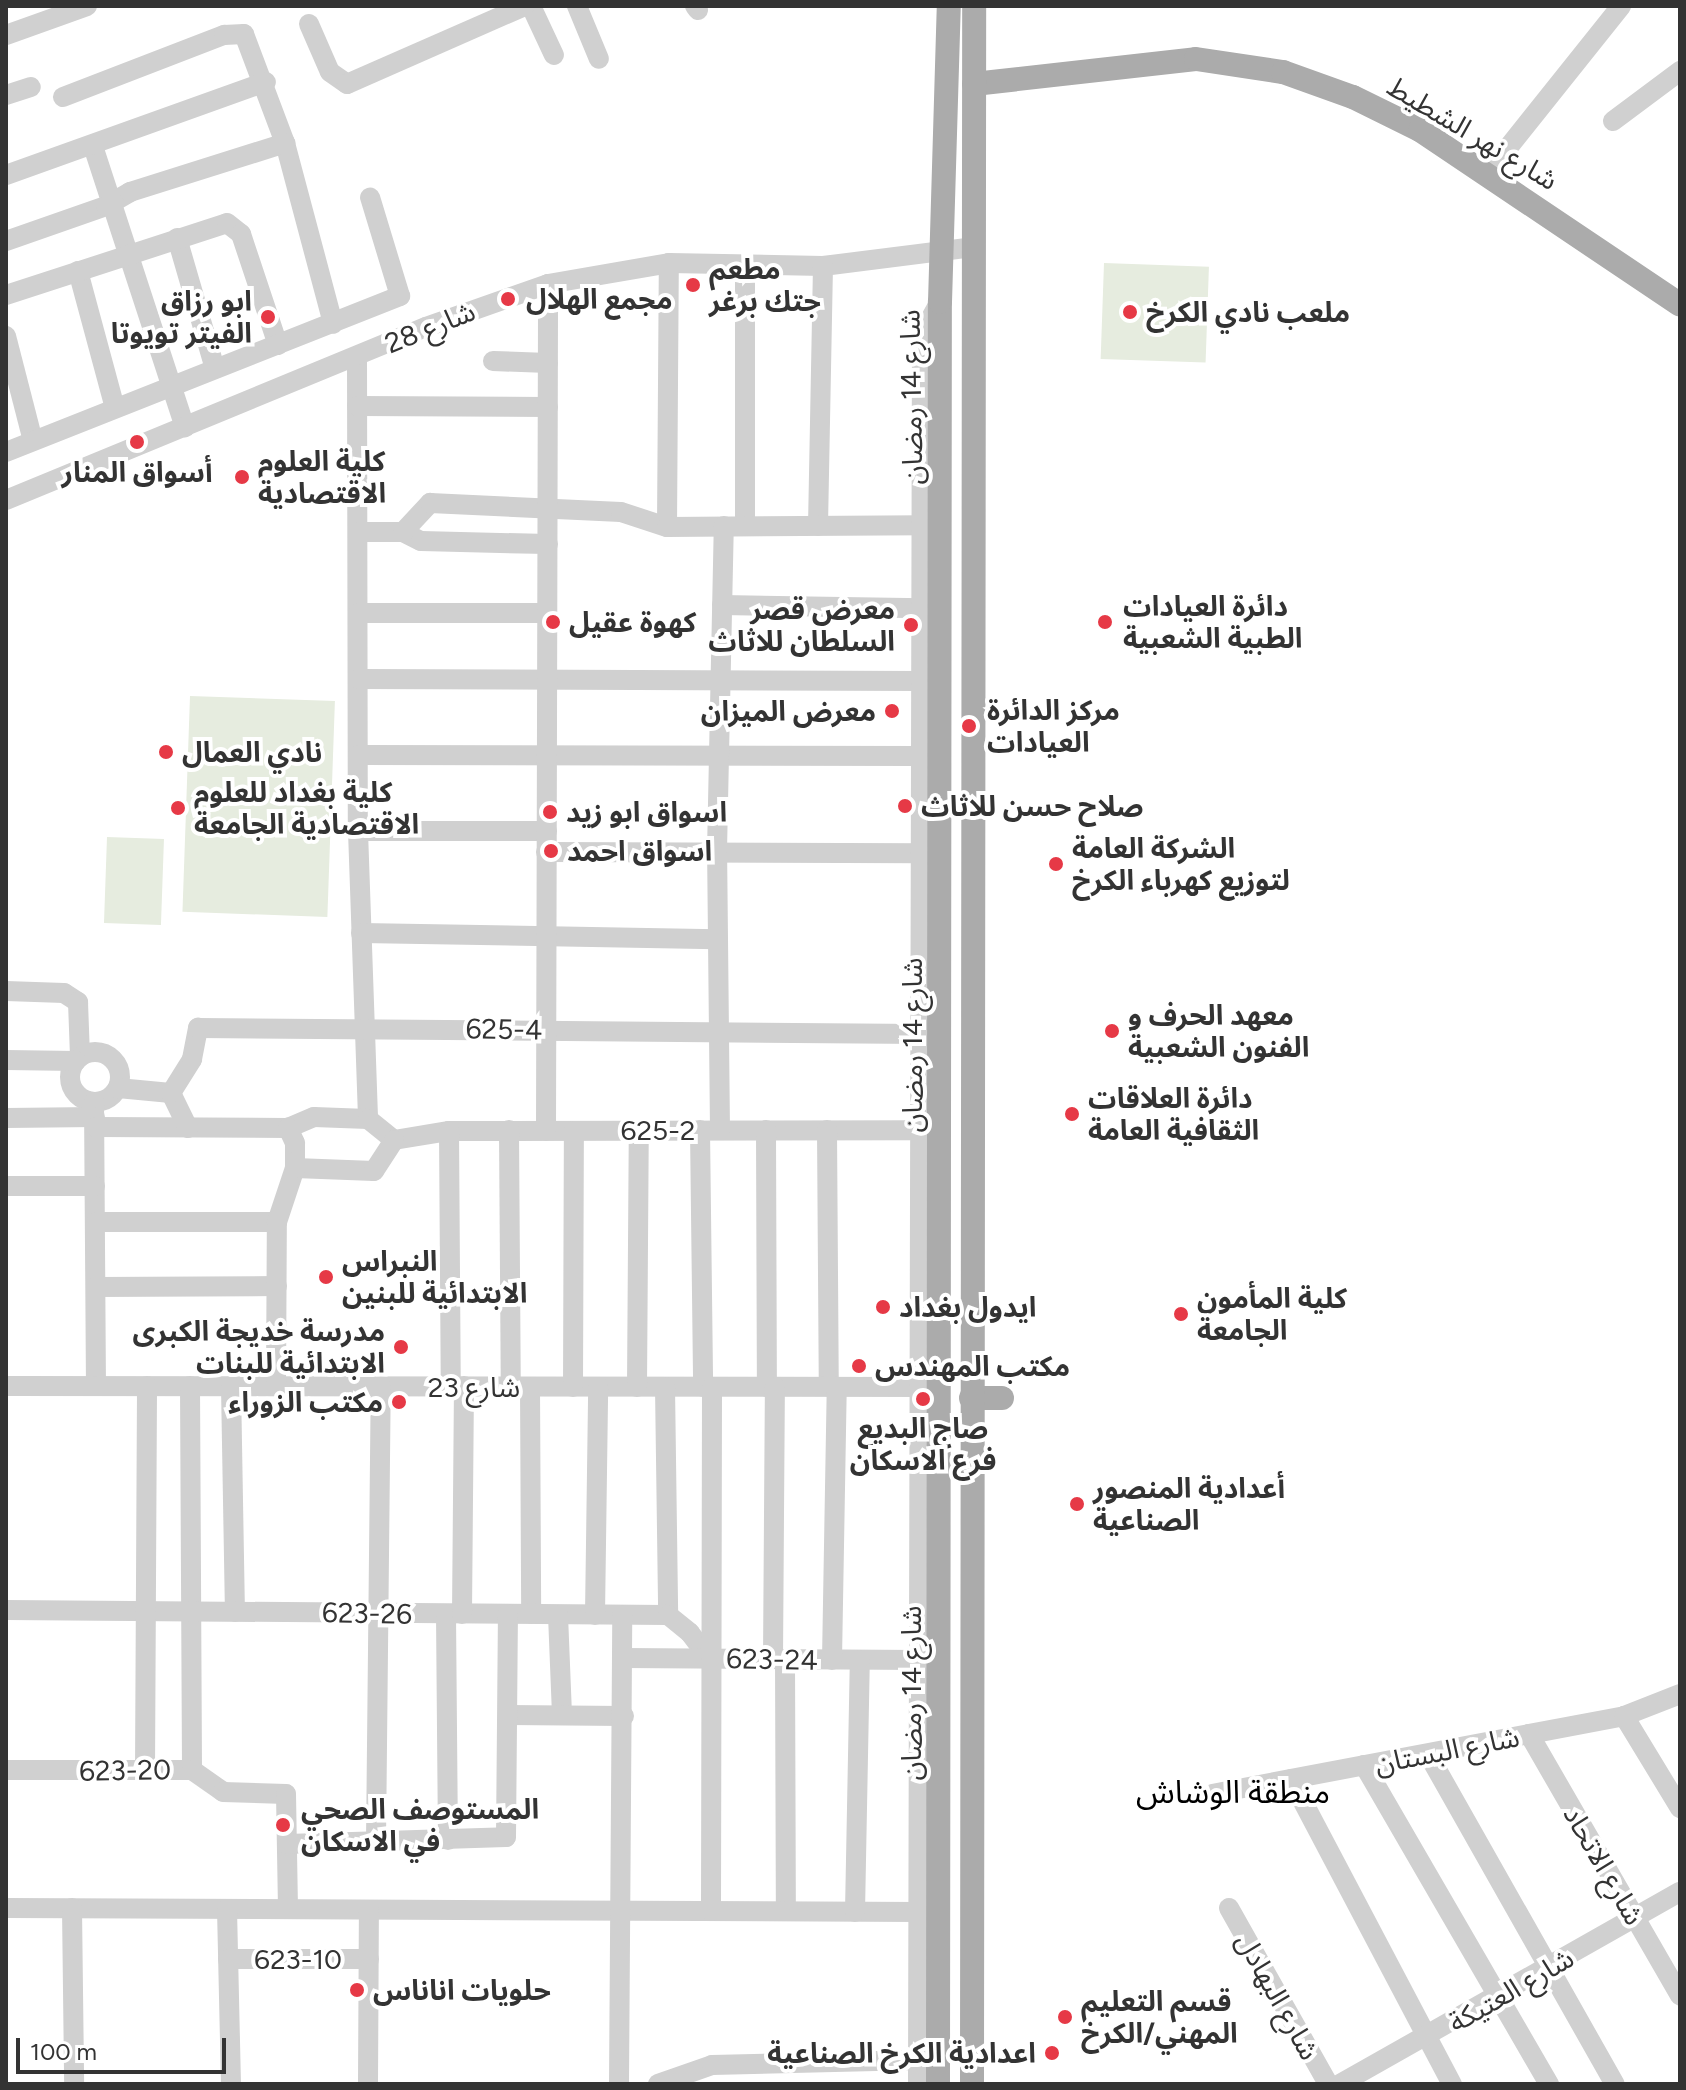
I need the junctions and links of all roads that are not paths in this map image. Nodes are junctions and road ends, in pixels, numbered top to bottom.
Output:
1 (87, 6) edge
2 (525, 6) edge
3 (531, 6) edge
4 (577, 6) edge
5 (974, 6) edge
6 (1621, 6) edge
7 (949, 7) edge
8 (309, 24) dead end
9 (6, 35) edge
10 (554, 55) dead end
11 (599, 59) dead end
12 (1680, 71) edge
13 (266, 82) junction
14 (974, 84) junction
15 (31, 87) dead end
16 (6, 95) edge
17 (63, 97) dead end
18 (1613, 121) dead end
19 (285, 143) junction
20 (93, 146) junction
21 (1487, 174) junction
22 (6, 175) edge
23 (370, 197) dead end
24 (112, 202) junction
25 (177, 238) junction
26 (6, 241) edge
27 (973, 247) junction
28 (942, 253) junction
29 (128, 254) junction
30 (669, 263) junction
31 (745, 265) junction
32 (823, 266) junction
33 (78, 271) junction
34 (548, 284) junction
35 (6, 295) edge
36 (940, 302) junction
37 (1680, 305) edge
38 (333, 324) junction
39 (278, 345) junction
40 (8, 349) edge
41 (357, 357) junction
42 (493, 361) dead end
43 (548, 363) junction
44 (215, 369) junction
45 (172, 386) junction
46 (357, 406) junction
47 (548, 407) junction
48 (115, 408) junction
49 (185, 427) junction
50 (33, 441) junction
51 (6, 452) edge
52 (942, 478) junction
53 (6, 500) edge
54 (548, 508) junction
55 (924, 514) junction
56 (724, 526) junction
57 (745, 526) junction
58 (818, 526) junction
59 (667, 527) junction
60 (358, 532) junction
61 (403, 532) junction
62 (548, 544) junction
63 (722, 605) junction
64 (923, 608) junction
65 (358, 613) junction
66 (547, 613) junction
67 (358, 679) junction
68 (547, 680) junction
69 (721, 680) junction
70 (923, 681) junction
71 (358, 755) junction
72 (547, 755) junction
73 (719, 756) junction
74 (923, 756) junction
75 (358, 831) junction
76 (546, 841) junction
77 (717, 851) junction
78 (923, 853) junction
79 (361, 933) junction
80 (546, 936) junction
81 (717, 939) junction
82 (6, 991) edge
83 (365, 1028) junction
84 (546, 1030) junction
85 (717, 1032) junction
86 (922, 1034) junction
87 (78, 1059) junction
88 (6, 1060) edge
89 (118, 1088) junction
90 (171, 1093) junction
91 (95, 1116) junction
92 (6, 1118) edge
93 (368, 1119) junction
94 (188, 1128) junction
95 (288, 1128) junction
96 (509, 1130) junction
97 (639, 1130) junction
98 (710, 1130) junction
99 (766, 1130) junction
100 (827, 1130) junction
101 (922, 1130) junction
102 (449, 1131) junction
103 (546, 1131) junction
104 (574, 1131) junction
105 (394, 1140) junction
106 (295, 1168) junction
107 (6, 1186) edge
108 (95, 1186) junction
109 (96, 1222) junction
110 (277, 1222) junction
111 (922, 1232) junction
112 (942, 1269) junction
113 (277, 1286) junction
114 (96, 1287) junction
115 (6, 1386) edge
116 (96, 1386) junction
117 (147, 1386) junction
118 (190, 1386) junction
119 (231, 1386) junction
120 (276, 1386) junction
121 (381, 1386) junction
122 (457, 1386) junction
123 (520, 1387) junction
124 (573, 1387) junction
125 (598, 1387) junction
126 (637, 1387) junction
127 (665, 1387) junction
128 (707, 1387) junction
129 (771, 1387) junction
130 (833, 1387) junction
131 (932, 1387) junction
132 (971, 1398) junction
133 (1002, 1398) dead end
134 (931, 1534) junction
135 (6, 1610) edge
136 (146, 1611) junction
137 (191, 1612) junction
138 (235, 1612) junction
139 (380, 1613) junction
140 (454, 1614) junction
141 (508, 1614) junction
142 (531, 1614) junction
143 (558, 1615) junction
144 (595, 1615) junction
145 (622, 1615) junction
146 (668, 1615) junction
147 (624, 1658) junction
148 (709, 1658) junction
149 (779, 1659) junction
150 (832, 1660) junction
151 (860, 1660) junction
152 (920, 1660) junction
153 (1680, 1694) edge
154 (508, 1715) junction
155 (562, 1715) junction
156 (624, 1716) junction
157 (1624, 1716) junction
158 (1529, 1734) junction
159 (1428, 1754) junction
160 (1364, 1765) junction
161 (6, 1770) edge
162 (192, 1770) junction
163 (145, 1771) junction
164 (1291, 1779) junction
165 (1212, 1794) dead end
166 (1680, 1808) edge
167 (448, 1840) junction
168 (376, 1841) junction
169 (287, 1844) junction
170 (1680, 1892) edge
171 (6, 1908) edge
172 (72, 1908) junction
173 (1229, 1908) dead end
174 (227, 1909) junction
175 (288, 1909) junction
176 (369, 1910) junction
177 (617, 1911) junction
178 (711, 1911) junction
179 (786, 1911) junction
180 (855, 1912) junction
181 (919, 1912) junction
182 (1636, 1919) junction
183 (228, 1959) junction
184 (369, 1959) junction
185 (1548, 1969) junction
186 (1680, 1996) edge
187 (1498, 1997) junction
188 (1428, 2037) junction
189 (918, 2060) junction
190 (74, 2084) edge
191 (231, 2084) edge
192 (368, 2084) edge
193 (619, 2084) edge
194 (658, 2084) edge
195 (918, 2084) edge
196 (938, 2084) edge
197 (972, 2084) edge
198 (1328, 2084) edge
199 (1340, 2084) edge
200 (1452, 2084) edge
201 (1549, 2084) edge
202 (1615, 2084) edge

1 - 9 street
2 - 8 street
3 - 10 street
4 - 11 street
5 - 14 main road, شارع 14 رمضان
6 - 21 street
7 - 28 main road, شارع 14 رمضان
12 - 18 street
13 - 17 street
13 - 19 street
13 - 20 street
14 - 21 main road, شارع نهر الشطيط
14 - 27 main road, شارع 14 رمضان
15 - 16 street
19 - 24 street
19 - 38 street
20 - 22 street
20 - 24 street
21 - 37 main road, شارع نهر الشطيط
23 - 38 street
24 - 26 street
24 - 29 street
25 - 29 street
25 - 39 street
25 - 44 street
27 - 28 street, شارع 28
27 - 132 main road, شارع 14 رمضان
28 - 32 street, شارع 28
28 - 36 main road, شارع 14 رمضان
29 - 33 street
29 - 45 street
30 - 31 street, شارع 28
30 - 34 street, شارع 28
30 - 59 street
31 - 32 street, شارع 28
31 - 57 street
32 - 58 street
33 - 35 street
33 - 48 street
34 - 41 street, شارع 28
34 - 43 street
36 - 52 main road, شارع 14 رمضان
36 - 55 street
38 - 39 street
39 - 44 street
40 - 50 street
41 - 46 street
41 - 49 street, شارع 28
42 - 43 street
43 - 47 street
44 - 45 street
45 - 48 street
45 - 49 street
46 - 47 street
46 - 60 street
47 - 54 street
48 - 50 street
49 - 53 street, شارع 28
50 - 51 street
52 - 55 main road
52 - 112 main road, شارع 14 رمضان
54 - 59 street
54 - 61 street
54 - 62 street
55 - 58 street
55 - 64 street
56 - 57 street
56 - 59 street
56 - 63 street
57 - 58 street
60 - 61 street
60 - 65 street
61 - 62 street
62 - 66 street
63 - 64 street
63 - 69 street
64 - 70 street
65 - 66 street
65 - 67 street
66 - 68 street
67 - 68 street
67 - 71 street
68 - 69 street
68 - 72 street
69 - 70 street
69 - 73 street
70 - 74 street
71 - 72 street
71 - 75 street
72 - 73 street
72 - 76 street
73 - 74 street
73 - 77 street
74 - 78 street
75 - 76 street
75 - 79 street
76 - 77 street
76 - 80 street
77 - 78 street
77 - 81 street
78 - 86 street
79 - 80 street
79 - 83 street
80 - 81 street
80 - 84 street
81 - 85 street
82 - 87 street
83 - 84 street, 625-4
83 - 90 street, 625-4
83 - 93 street
84 - 85 street, 625-4
84 - 103 street
85 - 86 street, 625-4
85 - 98 street
86 - 101 street
87 - 88 street
87 - 89 street
87 - 91 street
89 - 90 street
89 - 91 street
90 - 94 street
91 - 92 street
91 - 94 street
91 - 108 street
93 - 95 street
93 - 105 street
94 - 95 street
95 - 106 street
96 - 102 street, 625-2
96 - 103 street, 625-2
96 - 123 street
97 - 98 street, 625-2
97 - 104 street, 625-2
97 - 126 street
98 - 99 street, 625-2
98 - 128 street
99 - 100 street, 625-2
99 - 129 street
100 - 101 street, 625-2
100 - 130 street
101 - 111 street
102 - 105 street, 625-2
102 - 122 street
103 - 104 street, 625-2
104 - 124 street
105 - 106 street
106 - 110 street
107 - 108 street
108 - 109 street
109 - 110 street
109 - 114 street
110 - 113 street
111 - 112 main road
111 - 131 street
112 - 131 main road, شارع 14 رمضان
113 - 114 street
113 - 120 street
114 - 116 street
115 - 116 street, شارع 23
116 - 117 street, شارع 23
117 - 118 street, شارع 23
117 - 136 street
118 - 119 street, شارع 23
118 - 137 street
119 - 120 street, شارع 23
119 - 138 street
120 - 121 street, شارع 23
121 - 122 street, شارع 23
121 - 139 street
122 - 123 street, شارع 23
122 - 140 street
123 - 124 street, شارع 23
123 - 142 street
124 - 125 street, شارع 23
125 - 126 street, شارع 23
125 - 144 street
126 - 127 street, شارع 23
127 - 128 street, شارع 23
127 - 146 street
128 - 129 street, شارع 23
128 - 148 street
129 - 130 street, شارع 23
129 - 149 street
130 - 131 street, شارع 23
130 - 150 street
131 - 134 main road, شارع 14 رمضان
132 - 133 main road
132 - 197 main road, شارع 14 رمضان
134 - 152 street
134 - 196 main road, شارع 14 رمضان
135 - 136 street, 623-26
136 - 137 street, 623-26
136 - 163 street
137 - 138 street, 623-26
137 - 162 street
138 - 139 street, 623-26
139 - 140 street, 623-26
139 - 168 street
140 - 141 street, 623-26
140 - 167 street
141 - 142 street, 623-26
141 - 154 street
142 - 143 street, 623-26
143 - 144 street, 623-26
143 - 155 street
144 - 145 street, 623-26
145 - 146 street, 623-26
145 - 147 street
146 - 148 street
147 - 148 street, 623-24
147 - 156 street
148 - 149 street, 623-24
148 - 178 street
149 - 150 street, 623-24
149 - 179 street
150 - 151 street, 623-24
151 - 152 street, 623-24
151 - 180 street
152 - 181 street
153 - 157 street, شارع البستان
154 - 155 street
154 - 167 street
155 - 156 street
156 - 177 street
157 - 158 street, شارع البستان
157 - 166 street
158 - 159 street, شارع البستان
158 - 182 street, شارع الاتحاد
159 - 160 street, شارع البستان
159 - 185 street
160 - 164 street, شارع البستان
160 - 187 street
161 - 163 street, 623-20
162 - 163 street, 623-20
162 - 169 street, 623-20
164 - 165 street, شارع البستان
164 - 188 street
167 - 168 street
168 - 169 street
169 - 175 street
170 - 182 street, شارع العتيکة
171 - 172 street
172 - 174 street
172 - 190 street
173 - 198 street, شارع البهادل
174 - 175 street
174 - 183 street
175 - 176 street
176 - 177 street
176 - 184 street
177 - 178 street
177 - 193 street
178 - 179 street
179 - 180 street
180 - 181 street
181 - 189 street
182 - 185 street, شارع العتيکة
182 - 186 street, شارع الاتحاد
183 - 184 street, 623-10
183 - 191 street
184 - 192 street
185 - 187 street, شارع العتيکة
185 - 202 street
187 - 188 street, شارع العتيکة
187 - 201 street
188 - 199 street, شارع العتيکة
188 - 200 street
189 - 194 street
189 - 195 street

